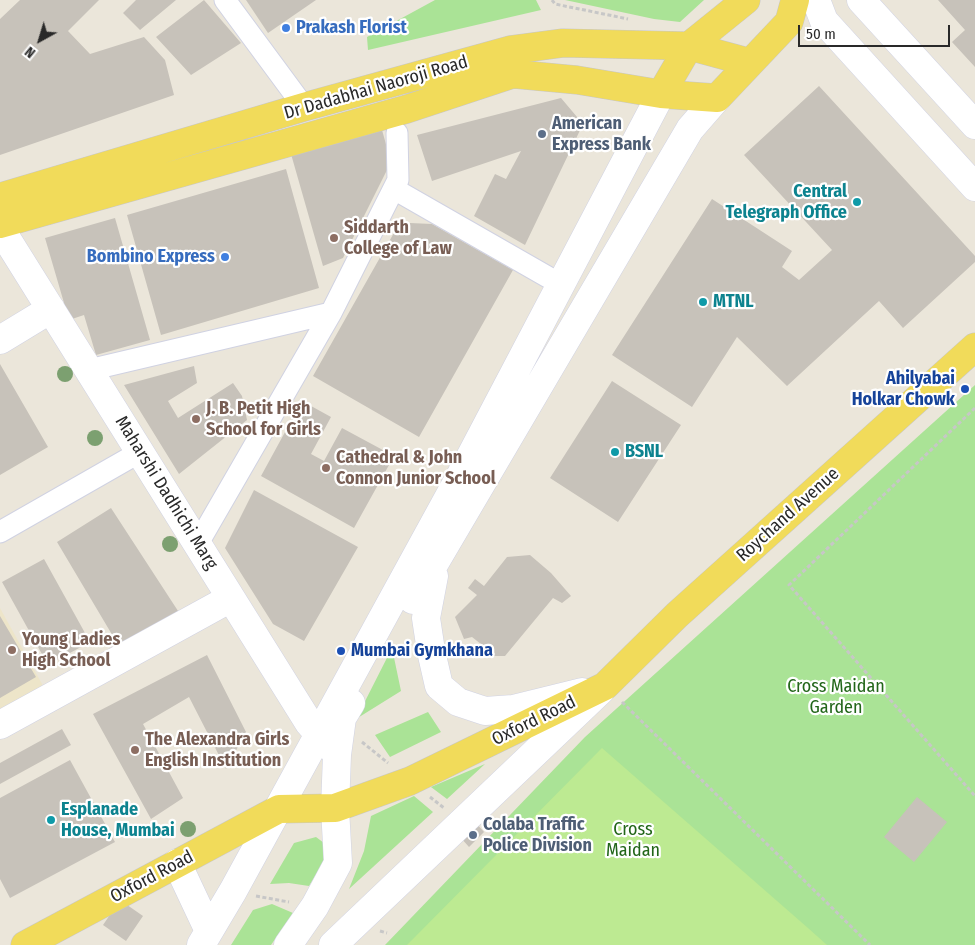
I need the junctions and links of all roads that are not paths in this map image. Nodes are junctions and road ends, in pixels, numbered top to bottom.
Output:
1 (225, 0) edge
2 (746, 0) edge
3 (795, 0) edge
4 (816, 0) edge
5 (861, 0) edge
6 (689, 46) junction
7 (748, 62) junction
8 (661, 94) junction
9 (715, 101) junction
10 (304, 107) junction
11 (975, 125) edge
12 (397, 133) dead end
13 (396, 185) junction
14 (975, 187) edge
15 (0, 197) edge
16 (0, 224) edge
17 (0, 228) edge
18 (560, 284) junction
19 (51, 309) junction
20 (330, 313) junction
21 (0, 340) edge
22 (975, 347) edge
23 (89, 370) junction
24 (140, 452) junction
25 (0, 532) edge
26 (197, 544) junction
27 (438, 558) junction
28 (231, 598) junction
29 (605, 686) junction
30 (0, 725) edge
31 (319, 734) junction
32 (337, 755) junction
33 (335, 808) junction
34 (278, 809) junction
35 (178, 863) junction
36 (205, 938) edge
37 (25, 945) edge
38 (288, 945) edge
39 (333, 945) edge

1 - 10 street
2 - 6 main road
3 - 7 main road
4 - 14 main road
5 - 11 main road
6 - 7 main road, Dr Dadabhai Naoroji Road
6 - 8 main road
6 - 10 main road, Dr Dadabhai Naoroji Road
7 - 9 main road
8 - 9 main road, Dr Dadabhai Naoroji Road
8 - 16 main road, Dr Dadabhai Naoroji Road
8 - 18 main road
9 - 27 main road
10 - 15 main road, Dr Dadabhai Naoroji Road
12 - 13 street
13 - 18 street
13 - 20 street
17 - 19 main road, Maharshi Dadhichi Marg
18 - 31 main road
19 - 21 main road
19 - 23 main road, Maharshi Dadhichi Marg
20 - 23 street
20 - 26 street
22 - 29 main road, Roychand Avenue
23 - 24 main road, Maharshi Dadhichi Marg
24 - 25 street
24 - 26 main road, Maharshi Dadhichi Marg
26 - 28 main road, Maharshi Dadhichi Marg
27 - 29 main road
27 - 32 main road
28 - 30 main road
28 - 31 main road, Maharshi Dadhichi Marg
29 - 33 main road, Oxford Road
29 - 39 main road
31 - 32 main road, Maharshi Dadhichi Marg
31 - 34 main road
32 - 33 main road
33 - 34 main road, Oxford Road
33 - 38 main road
34 - 35 main road, Oxford Road
34 - 36 main road
35 - 36 main road
35 - 37 main road, Oxford Road

